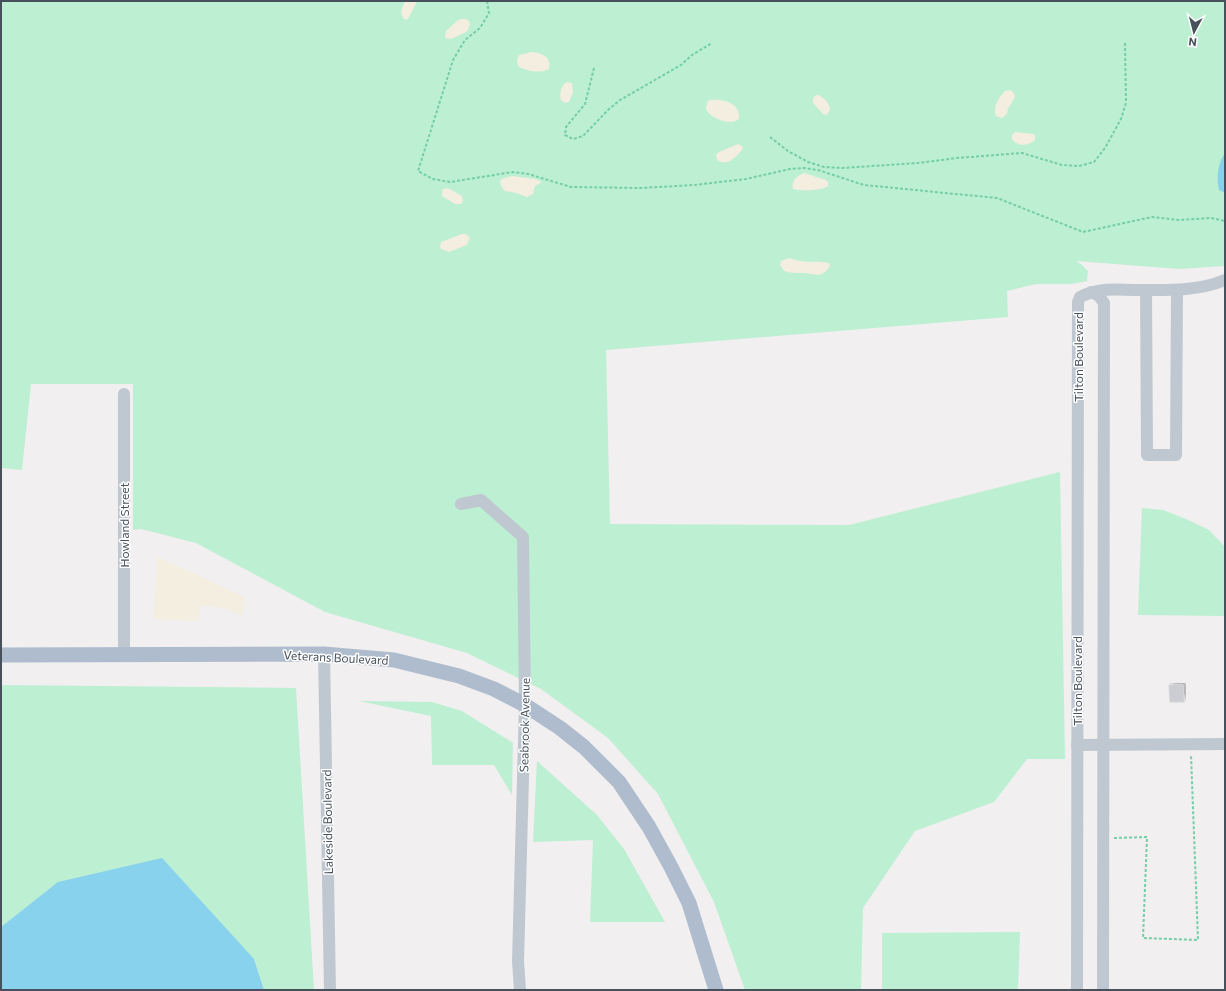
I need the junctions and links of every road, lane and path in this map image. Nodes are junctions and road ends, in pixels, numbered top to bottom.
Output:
1 (487, 1) edge
2 (712, 43) dead end
3 (1125, 43) dead end
4 (594, 68) dead end
5 (770, 136) dead end
6 (1225, 221) edge
7 (1225, 280) edge
8 (1146, 290) junction
9 (1177, 290) junction
10 (1091, 292) junction
11 (124, 394) dead end
12 (461, 504) dead end
13 (324, 654) junction
14 (1, 655) edge
15 (124, 655) junction
16 (526, 705) junction
17 (1102, 744) junction
18 (1190, 744) junction
19 (1225, 744) edge
20 (1077, 745) junction
21 (1103, 838) junction
22 (330, 990) edge
23 (520, 990) edge
24 (716, 990) edge
25 (1078, 990) edge
26 (1103, 990) edge

1 - 6 path
2 - 4 path
3 - 5 path
7 - 9 street
8 - 9 street
8 - 9 street
8 - 10 street
10 - 17 street
10 - 20 street, Tilton Boulevard
11 - 15 street, Howland Street
12 - 16 street, Seabrook Avenue
13 - 15 main road, Veterans Boulevard
13 - 16 main road, Veterans Boulevard
13 - 22 street, Lakeside Boulevard
14 - 15 main road, Veterans Boulevard
16 - 23 street, Seabrook Avenue
16 - 24 main road, Veterans Boulevard
17 - 18 street
17 - 20 street
17 - 21 street
18 - 19 street
18 - 21 path
20 - 25 street, Tilton Boulevard
21 - 26 street

